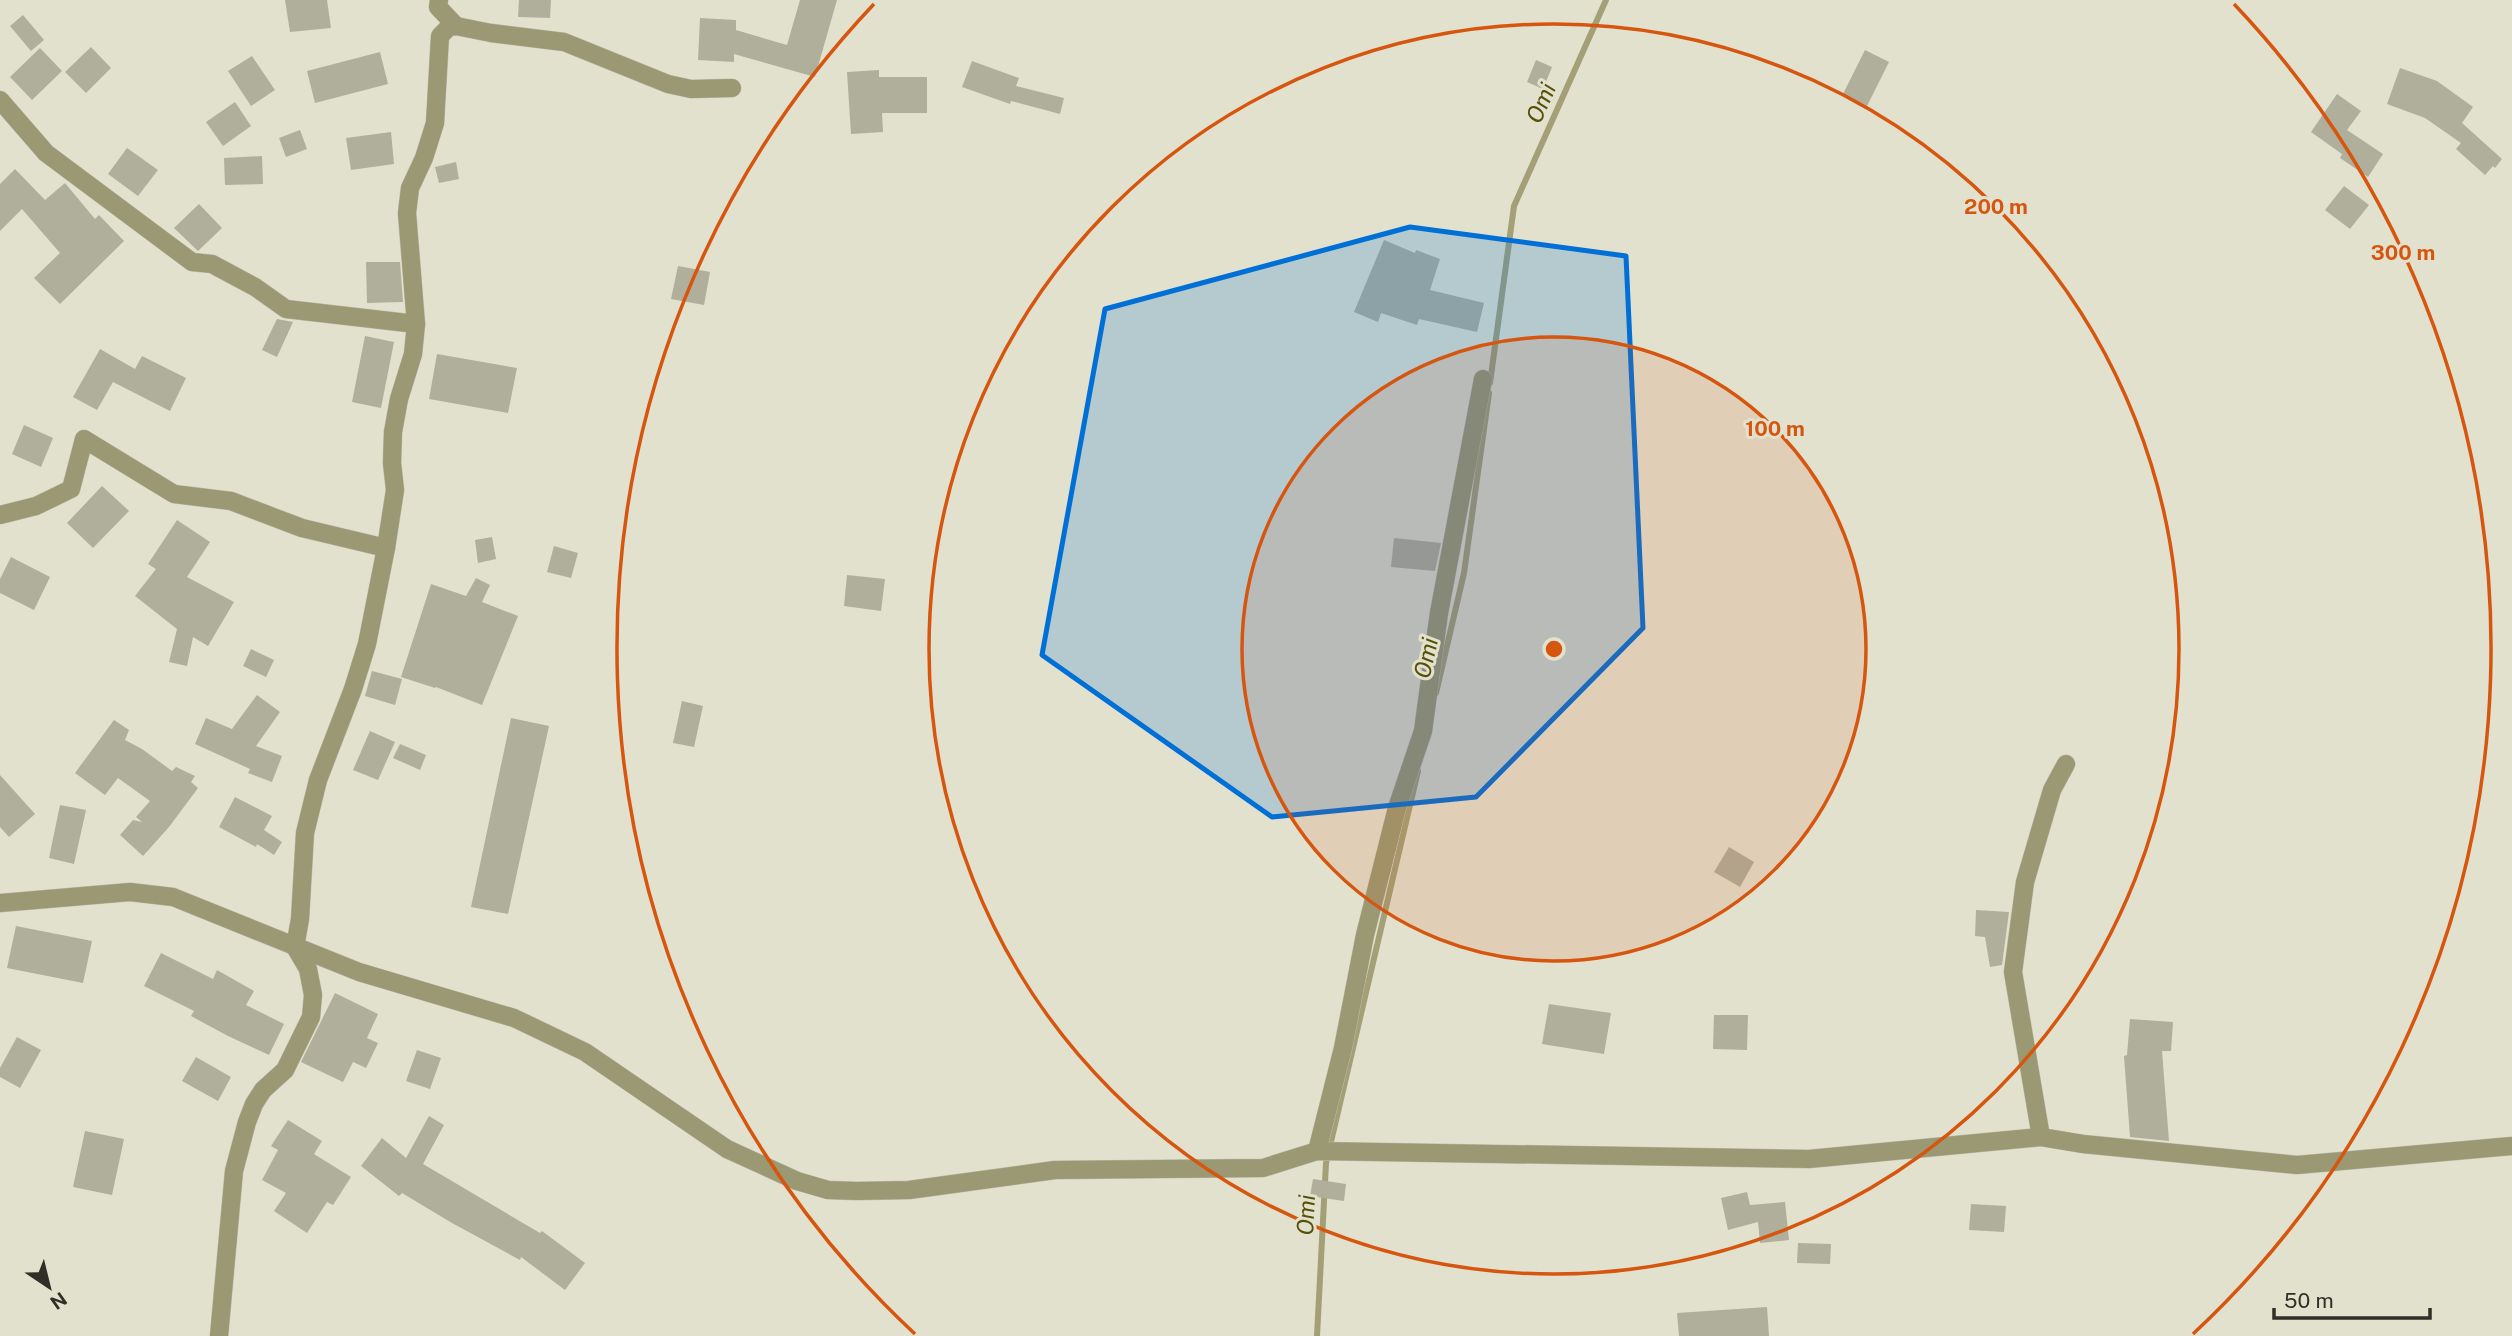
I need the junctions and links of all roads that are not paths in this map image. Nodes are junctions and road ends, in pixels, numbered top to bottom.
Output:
1 (439, 0) edge
2 (456, 26) junction
3 (732, 88) dead end
4 (0, 100) edge
5 (416, 324) junction
6 (1483, 379) dead end
7 (0, 515) edge
8 (386, 548) junction
9 (2066, 764) dead end
10 (0, 903) edge
11 (295, 947) junction
12 (2040, 1137) junction
13 (2512, 1146) edge
14 (1317, 1151) junction
15 (219, 1336) edge

1 - 2 street
2 - 3 street
2 - 5 street
4 - 5 street
5 - 8 street
6 - 14 street
7 - 8 street
8 - 11 street
9 - 12 street
10 - 11 street
11 - 14 street
11 - 15 street
12 - 13 street
12 - 14 street

